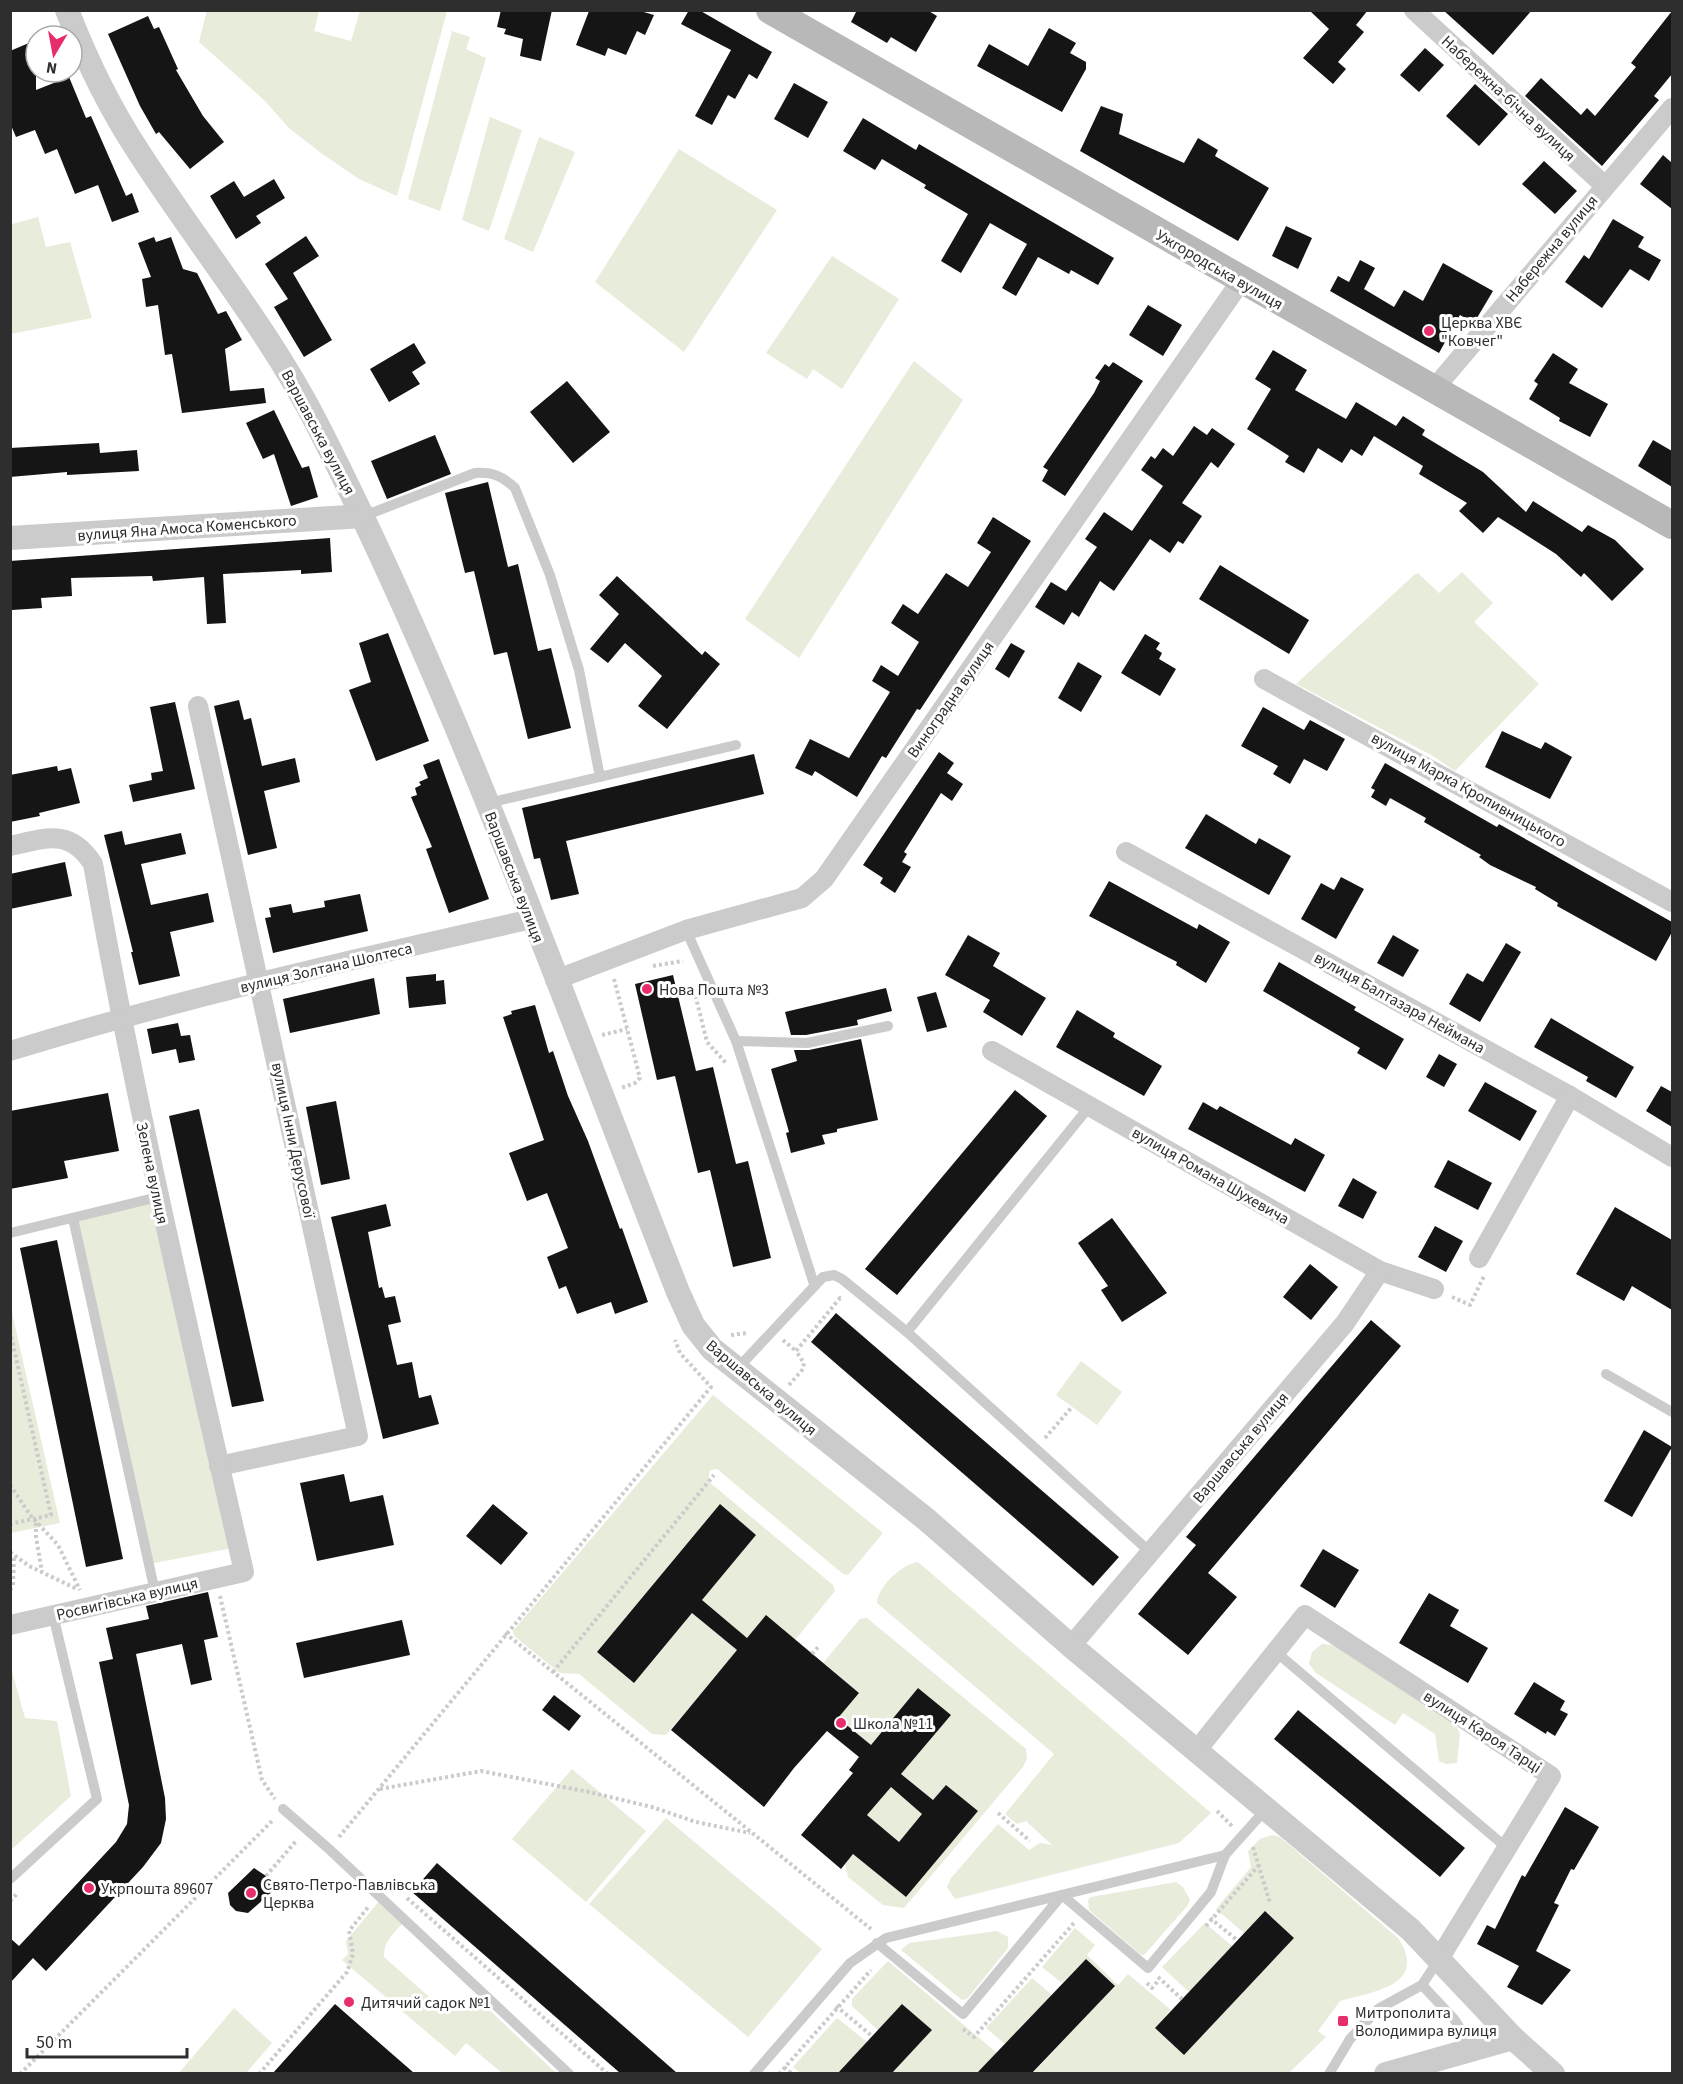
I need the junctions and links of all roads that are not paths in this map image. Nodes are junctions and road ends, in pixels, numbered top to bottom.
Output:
1 (67, 10) edge
2 (770, 10) edge
3 (1424, 14) edge
4 (1672, 108) edge
5 (1604, 185) junction
6 (1241, 281) junction
7 (1432, 390) junction
8 (364, 516) junction
9 (1672, 525) edge
10 (10, 538) edge
11 (1264, 679) dead end
12 (198, 706) dead end
13 (736, 745) dead end
14 (600, 777) junction
15 (487, 803) junction
16 (10, 846) edge
17 (1126, 852) dead end
18 (1672, 902) edge
19 (532, 920) junction
20 (686, 930) junction
21 (555, 980) junction
22 (259, 982) junction
23 (120, 1017) junction
24 (888, 1026) dead end
25 (736, 1041) junction
26 (992, 1051) dead end
27 (10, 1052) edge
28 (1570, 1096) junction
29 (1089, 1107) junction
30 (1672, 1157) edge
31 (158, 1197) junction
32 (73, 1218) junction
33 (10, 1233) edge
34 (1479, 1258) road end
35 (1380, 1271) junction
36 (814, 1284) junction
37 (1434, 1289) road end
38 (907, 1332) junction
39 (737, 1370) junction
40 (1606, 1374) dead end
41 (1672, 1412) edge
42 (219, 1466) junction
43 (1150, 1552) junction
44 (244, 1572) joint
45 (154, 1592) junction
46 (53, 1615) junction
47 (10, 1625) edge
48 (1071, 1646) junction
49 (1276, 1652) junction
50 (1197, 1750) junction
51 (1268, 1808) junction
52 (283, 1809) road end
53 (1507, 1848) junction
54 (1225, 1855) junction
55 (10, 1879) edge
56 (1062, 1894) junction
57 (877, 1943) junction
58 (1439, 1959) junction
59 (1422, 1985) junction
60 (1513, 2038) junction
61 (1474, 2050) junction
62 (569, 2073) edge
63 (754, 2073) edge
64 (1329, 2073) edge
65 (1386, 2073) edge
66 (1553, 2073) edge

1 - 8 street, Варшавська вулиця
2 - 6 main road, Ужгородська вулиця
3 - 5 street, Набережна-бічна вулиця
4 - 5 street, Набережна вулиця
5 - 7 street, Набережна вулиця
6 - 7 main road, Ужгородська вулиця
6 - 20 street, Виноградна вулиця
7 - 9 main road, Ужгородська вулиця
8 - 10 street, вулиця Яна Амоса Коменського
8 - 14 lane
8 - 15 street, Варшавська вулиця
11 - 18 street, вулиця Марка Кропивницького
12 - 22 street, вулиця Інни Дерусової
13 - 14 lane
14 - 15 lane
15 - 19 street, Варшавська вулиця
16 - 23 street, Зелена вулиця
17 - 28 street, вулиця Балтазара Неймана
19 - 21 street, Варшавська вулиця
19 - 22 street, вулиця Золтана Шолтеса
20 - 21 street, Виноградна вулиця
20 - 25 lane
21 - 39 street, Варшавська вулиця
22 - 23 street, вулиця Золтана Шолтеса
22 - 42 street, вулиця Інни Дерусової
23 - 27 street, вулиця Золтана Шолтеса
23 - 31 street, Зелена вулиця
24 - 25 lane
25 - 36 lane
26 - 29 street, вулиця Романа Шухевича
28 - 30 street, вулиця Балтазара Неймана
28 - 34 street
29 - 35 street, вулиця Романа Шухевича
29 - 38 lane
31 - 32 lane
31 - 42 street, Зелена вулиця
32 - 33 lane
32 - 45 lane
35 - 37 street, вулиця Романа Шухевича
35 - 43 street, Варшавська вулиця
36 - 38 lane
36 - 39 lane
38 - 43 lane
39 - 48 street, Варшавська вулиця
40 - 41 lane
42 - 44 street, Зелена вулиця
43 - 48 street, Варшавська вулиця
44 - 45 street, Росвигівська вулиця
45 - 46 street, Росвигівська вулиця
46 - 47 street, Росвигівська вулиця
46 - 55 lane
48 - 50 street, Варшавська вулиця
49 - 50 street, вулиця Кароя Тарці
49 - 53 lane
49 - 53 street, вулиця Кароя Тарці
50 - 51 street, Варшавська вулиця
51 - 54 lane
51 - 58 street, Варшавська вулиця
52 - 62 lane
53 - 58 street, вулиця Кароя Тарці
54 - 56 lane
54 - 56 lane
56 - 57 lane
56 - 57 lane
57 - 63 lane
58 - 59 lane
58 - 60 street
59 - 61 lane
59 - 64 lane
60 - 61 street
60 - 66 street
61 - 65 street

